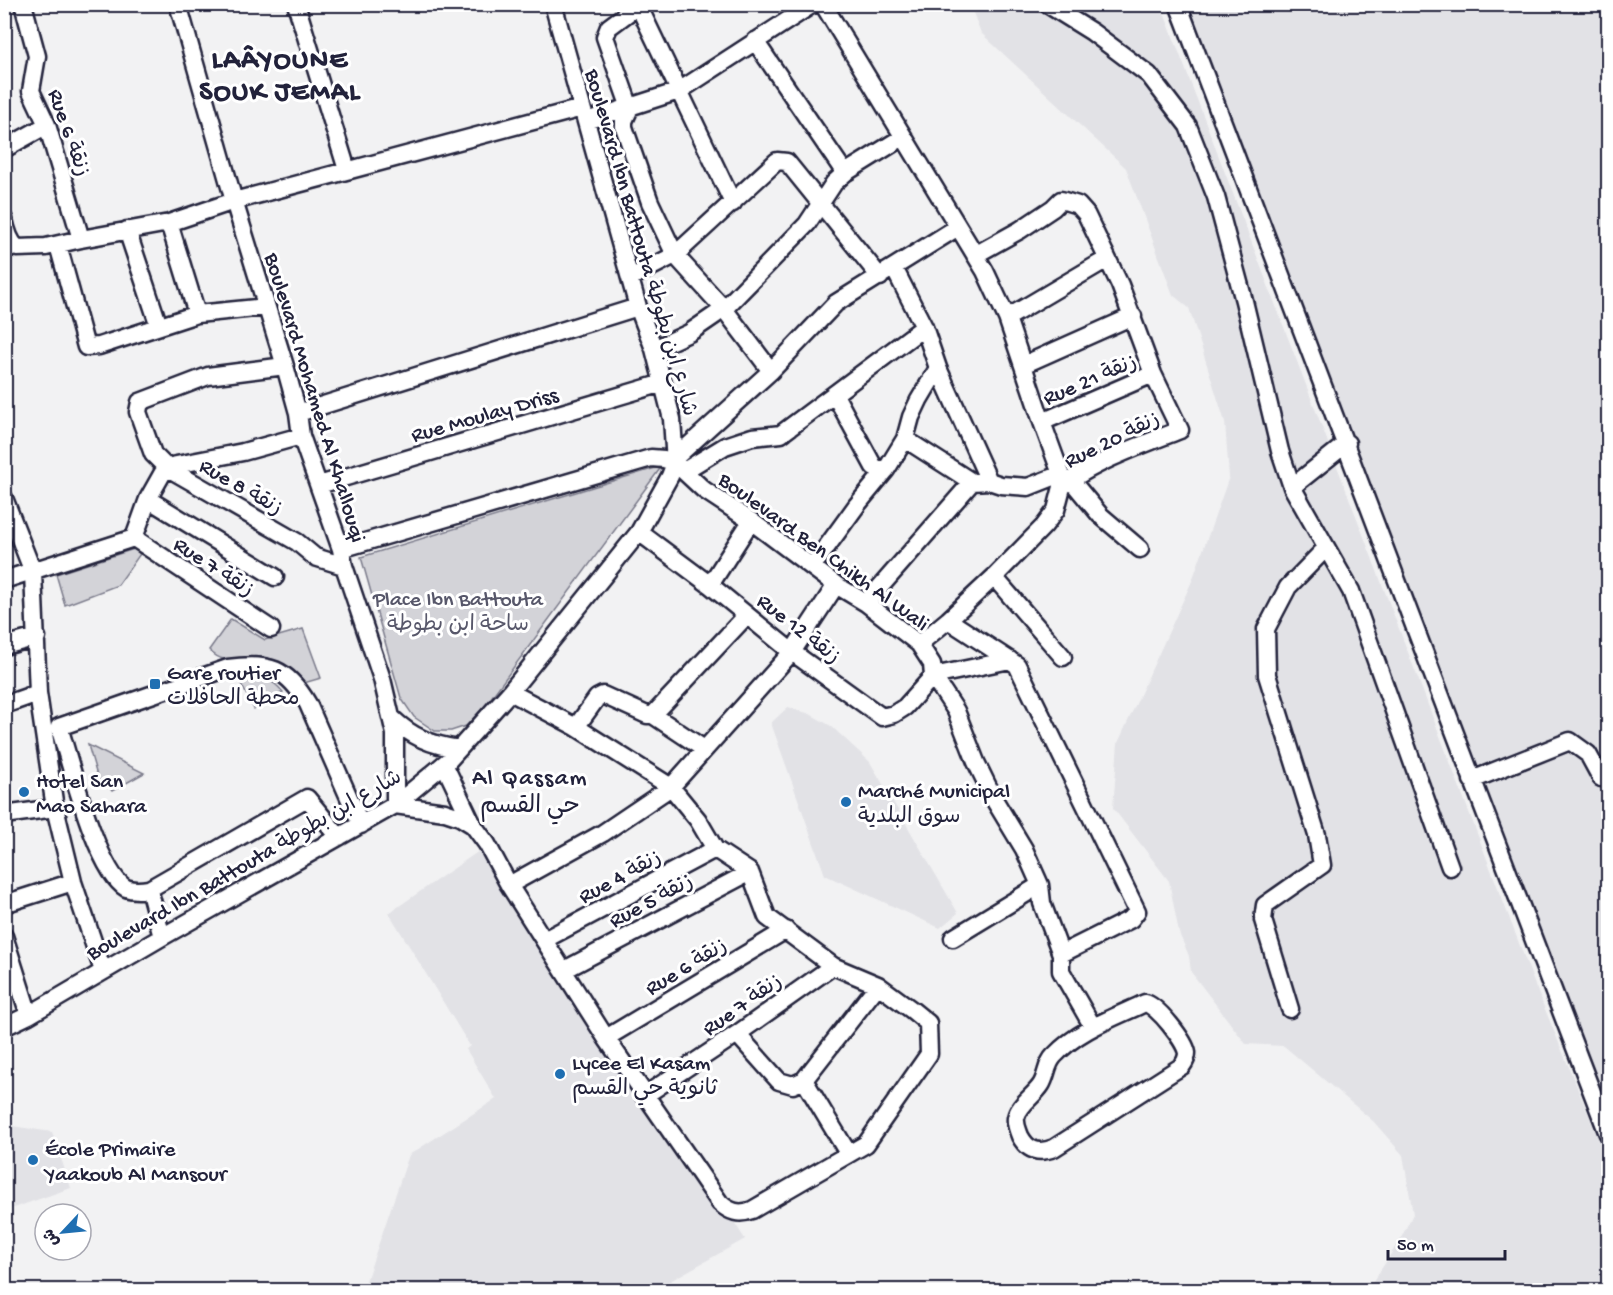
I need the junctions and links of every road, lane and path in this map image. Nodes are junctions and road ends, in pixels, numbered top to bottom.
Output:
1 (23, 4) edge
2 (177, 4) edge
3 (296, 4) edge
4 (553, 4) edge
5 (813, 4) edge
6 (823, 4) edge
7 (1047, 4) edge
8 (1178, 4) edge
9 (639, 6) edge
10 (755, 41) junction
11 (679, 91) junction
12 (630, 108) junction
13 (584, 115) junction
14 (47, 125) junction
15 (903, 137) junction
16 (4, 149) edge
17 (347, 170) junction
18 (845, 173) junction
19 (234, 201) junction
20 (733, 203) junction
21 (821, 203) junction
22 (4, 219) edge
23 (169, 224) junction
24 (958, 227) junction
25 (127, 230) junction
26 (81, 239) junction
27 (58, 245) junction
28 (675, 255) junction
29 (975, 255) junction
30 (1107, 259) junction
31 (887, 272) junction
32 (630, 278) junction
33 (266, 307) junction
34 (638, 307) junction
35 (724, 309) junction
36 (197, 314) junction
37 (1133, 316) junction
38 (1007, 318) junction
39 (159, 326) junction
40 (924, 327) junction
41 (654, 349) junction
42 (1023, 365) junction
43 (285, 366) junction
44 (938, 368) junction
45 (771, 371) junction
46 (1153, 374) junction
47 (663, 383) junction
48 (835, 395) junction
49 (298, 413) junction
50 (1042, 422) junction
51 (301, 436) junction
52 (905, 439) junction
53 (1347, 443) junction
54 (678, 464) junction
55 (166, 467) junction
56 (886, 470) junction
57 (1065, 480) junction
58 (980, 482) junction
59 (319, 485) junction
60 (1292, 487) junction
61 (4, 498) edge
62 (148, 499) junction
63 (9, 518) edge
64 (751, 521) junction
65 (639, 532) junction
66 (134, 538) junction
67 (1326, 548) junction
68 (341, 549) junction
69 (1140, 549) dead end
70 (344, 566) junction
71 (812, 567) junction
72 (33, 572) junction
73 (994, 577) junction
74 (275, 578) dead end
75 (4, 580) edge
76 (710, 585) junction
77 (836, 585) junction
78 (866, 603) junction
79 (747, 615) junction
80 (948, 620) junction
81 (271, 629) dead end
82 (37, 637) junction
83 (919, 644) junction
84 (4, 646) edge
85 (792, 652) junction
86 (1063, 657) dead end
87 (1010, 660) junction
88 (933, 676) junction
89 (510, 692) junction
90 (38, 693) junction
91 (4, 705) edge
92 (653, 715) junction
93 (392, 718) junction
94 (576, 727) junction
95 (51, 729) junction
96 (459, 749) junction
97 (704, 749) junction
98 (444, 764) junction
99 (1601, 778) dead end
100 (1472, 780) junction
101 (671, 787) junction
102 (395, 806) junction
103 (55, 808) junction
104 (4, 815) edge
105 (361, 825) junction
106 (473, 825) junction
107 (339, 837) junction
108 (715, 849) junction
109 (1450, 867) dead end
110 (750, 872) junction
111 (74, 882) junction
112 (509, 885) junction
113 (1040, 885) junction
114 (149, 890) junction
115 (4, 904) edge
116 (786, 930) junction
117 (4, 936) edge
118 (162, 937) junction
119 (953, 938) dead end
120 (544, 940) junction
121 (1061, 954) junction
122 (833, 966) junction
123 (570, 967) dead end
124 (103, 971) junction
125 (878, 985) junction
126 (1290, 1009) dead end
127 (29, 1015) junction
128 (4, 1027) edge
129 (1093, 1027) junction
130 (737, 1034) junction
131 (606, 1038) junction
132 (804, 1080) junction
133 (644, 1096) junction
134 (1608, 1134) edge
135 (848, 1153) junction

1 - 14 street, Rue 6 زنقة
2 - 19 street, Boulevard Mohamed Al Khallouqi
3 - 17 street
4 - 13 street, Boulevard Ibn Battouta شارع ابن بطوطة
5 - 10 street
6 - 15 street
7 - 60 street
8 - 53 street
9 - 11 street
9 - 12 street
10 - 11 street
10 - 18 street
11 - 12 street
11 - 20 street
12 - 13 street
12 - 28 street
13 - 17 street
13 - 32 street, Boulevard Ibn Battouta شارع ابن بطوطة
14 - 16 street
14 - 26 street, Rue 6 زنقة
15 - 18 street
15 - 24 street
17 - 19 street
18 - 21 street
19 - 23 street
19 - 33 street, Boulevard Mohamed Al Khallouqi
20 - 21 street
20 - 28 street
21 - 31 street
21 - 35 street
22 - 27 street
23 - 25 street
23 - 36 street
24 - 29 street
24 - 31 street
25 - 26 street
25 - 39 street
26 - 27 street
27 - 39 street
28 - 32 street
28 - 35 street
29 - 30 street
29 - 38 street
30 - 37 street
30 - 38 street
31 - 40 street
31 - 45 street
32 - 34 street, Boulevard Ibn Battouta شارع ابن بطوطة
33 - 36 street
33 - 43 street, Boulevard Mohamed Al Khallouqi
34 - 41 street, Boulevard Ibn Battouta شارع ابن بطوطة
34 - 49 street
35 - 41 street
35 - 45 street
36 - 39 street
37 - 42 street
37 - 46 street
38 - 42 street
40 - 44 street
40 - 48 street
41 - 47 street, Boulevard Ibn Battouta شارع ابن بطوطة
42 - 50 street
43 - 49 street, Boulevard Mohamed Al Khallouqi
43 - 55 street, Rue 8 زنقة
44 - 52 street
44 - 58 street
45 - 54 street
46 - 50 street, Rue 21 زنقة
46 - 57 street, Rue 20 زنقة
47 - 54 street, Boulevard Ibn Battouta شارع ابن بطوطة
47 - 59 street, Rue Moulay Driss
48 - 54 street
48 - 56 street
49 - 51 street, Boulevard Mohamed Al Khallouqi
50 - 57 street
51 - 55 street
51 - 59 street, Boulevard Mohamed Al Khallouqi
52 - 56 street
52 - 58 street
53 - 60 street
53 - 100 street
54 - 64 street, Boulevard Ben Chikh Al Wali
54 - 65 street, Boulevard Ibn Battouta شارع ابن بطوطة
54 - 68 street
55 - 62 street
55 - 70 street, Rue 8 زنقة
56 - 71 street
57 - 58 street, Rue 20 زنقة
57 - 69 street
57 - 73 street
58 - 78 street
59 - 68 street, Boulevard Mohamed Al Khallouqi
60 - 67 street
61 - 63 street
62 - 66 street
62 - 74 street
63 - 72 street
64 - 71 street, Boulevard Ben Chikh Al Wali
64 - 76 street
65 - 76 street, Rue 12 زنقة
65 - 89 street, Boulevard Ibn Battouta شارع ابن بطوطة
66 - 72 street
66 - 81 street, Rue 7 زنقة
67 - 109 street
67 - 126 street
68 - 70 street, Boulevard Mohamed Al Khallouqi
70 - 93 street, Boulevard Mohamed Al Khallouqi
71 - 77 street, Boulevard Ben Chikh Al Wali
72 - 75 street
72 - 82 street
73 - 80 street
73 - 86 street
76 - 79 street, Rue 12 زنقة
77 - 78 street, Boulevard Ben Chikh Al Wali
77 - 85 street
78 - 83 street, Boulevard Ben Chikh Al Wali
79 - 85 street, Rue 12 زنقة
79 - 92 street
80 - 83 street
80 - 87 street
82 - 84 street
82 - 90 street
83 - 88 street, Boulevard Ben Chikh Al Wali
85 - 88 street, Rue 12 زنقة
85 - 97 street
87 - 88 street
87 - 121 street
88 - 113 street, Boulevard Ben Chikh Al Wali
89 - 94 street
89 - 96 street, Boulevard Ibn Battouta شارع ابن بطوطة
90 - 91 street
90 - 95 street
92 - 94 street
92 - 97 street
93 - 96 street
93 - 102 street, Boulevard Mohamed Al Khallouqi
94 - 101 street
95 - 103 street
95 - 105 street
95 - 114 street
96 - 98 street, Boulevard Ibn Battouta شارع ابن بطوطة
97 - 101 street
98 - 102 street, Boulevard Ibn Battouta شارع ابن بطوطة
98 - 106 street
99 - 100 street
100 - 134 street
101 - 108 street
101 - 112 street
102 - 105 street, Boulevard Ibn Battouta شارع ابن بطوطة
102 - 106 street
103 - 104 street
103 - 111 street
105 - 107 street, Boulevard Ibn Battouta شارع ابن بطوطة
106 - 112 street
107 - 114 street
107 - 118 street, Boulevard Ibn Battouta شارع ابن بطوطة
108 - 110 street
108 - 120 street, Rue 4 زنقة
110 - 116 street
110 - 123 street, Rue 5 زنقة
111 - 115 street
111 - 124 street
112 - 120 street
113 - 119 street
113 - 121 street, Boulevard Ben Chikh Al Wali
114 - 118 street
116 - 122 street
116 - 131 street, Rue 6 زنقة
117 - 127 street
118 - 124 street, Boulevard Ibn Battouta شارع ابن بطوطة
120 - 131 street
121 - 129 street, Boulevard Ben Chikh Al Wali
122 - 125 street
122 - 130 street, Rue 7 زنقة
124 - 127 street, Boulevard Ibn Battouta شارع ابن بطوطة
125 - 132 street
125 - 135 street
127 - 128 street, Boulevard Ibn Battouta شارع ابن بطوطة
129 - 129 street
130 - 132 street
130 - 133 street, Rue 7 زنقة
131 - 133 street
132 - 135 street
133 - 135 street

